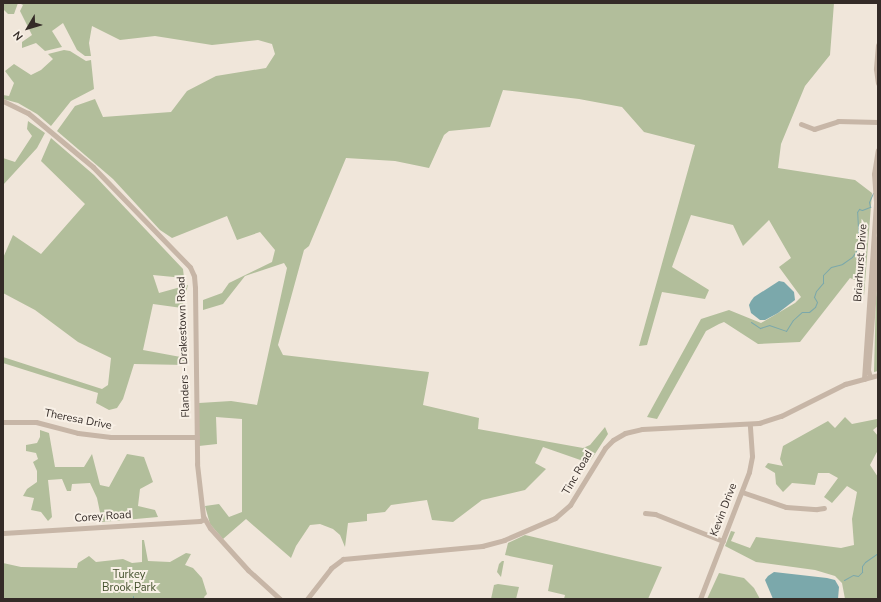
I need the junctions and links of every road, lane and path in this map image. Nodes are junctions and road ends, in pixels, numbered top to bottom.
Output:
1 (878, 45) edge
2 (878, 49) edge
3 (878, 83) edge
4 (3, 101) edge
5 (878, 122) edge
6 (801, 124) dead end
7 (878, 150) edge
8 (878, 237) edge
9 (878, 376) edge
10 (870, 377) junction
11 (864, 379) junction
12 (3, 422) edge
13 (750, 424) junction
14 (197, 437) junction
15 (742, 492) junction
16 (824, 508) dead end
17 (645, 513) dead end
18 (204, 519) junction
19 (3, 533) edge
20 (723, 541) junction
21 (280, 599) edge
22 (308, 599) edge
23 (700, 599) edge

1 - 2 street
2 - 3 street
4 - 14 street, Flanders - Drakestown Road
5 - 6 street
7 - 11 street, Briarhurst Drive
8 - 10 street, Briarhurst Drive
9 - 10 street, Tinc Road
10 - 11 street, Tinc Road
11 - 13 street, Tinc Road
12 - 14 street, Theresa Drive
13 - 15 street, Kevin Drive
13 - 22 street, Tinc Road
14 - 18 street, Flanders - Drakestown Road
15 - 16 street
15 - 20 street, Kevin Drive
17 - 20 street
18 - 19 street, Corey Road
18 - 21 street
20 - 23 street, Kevin Drive

